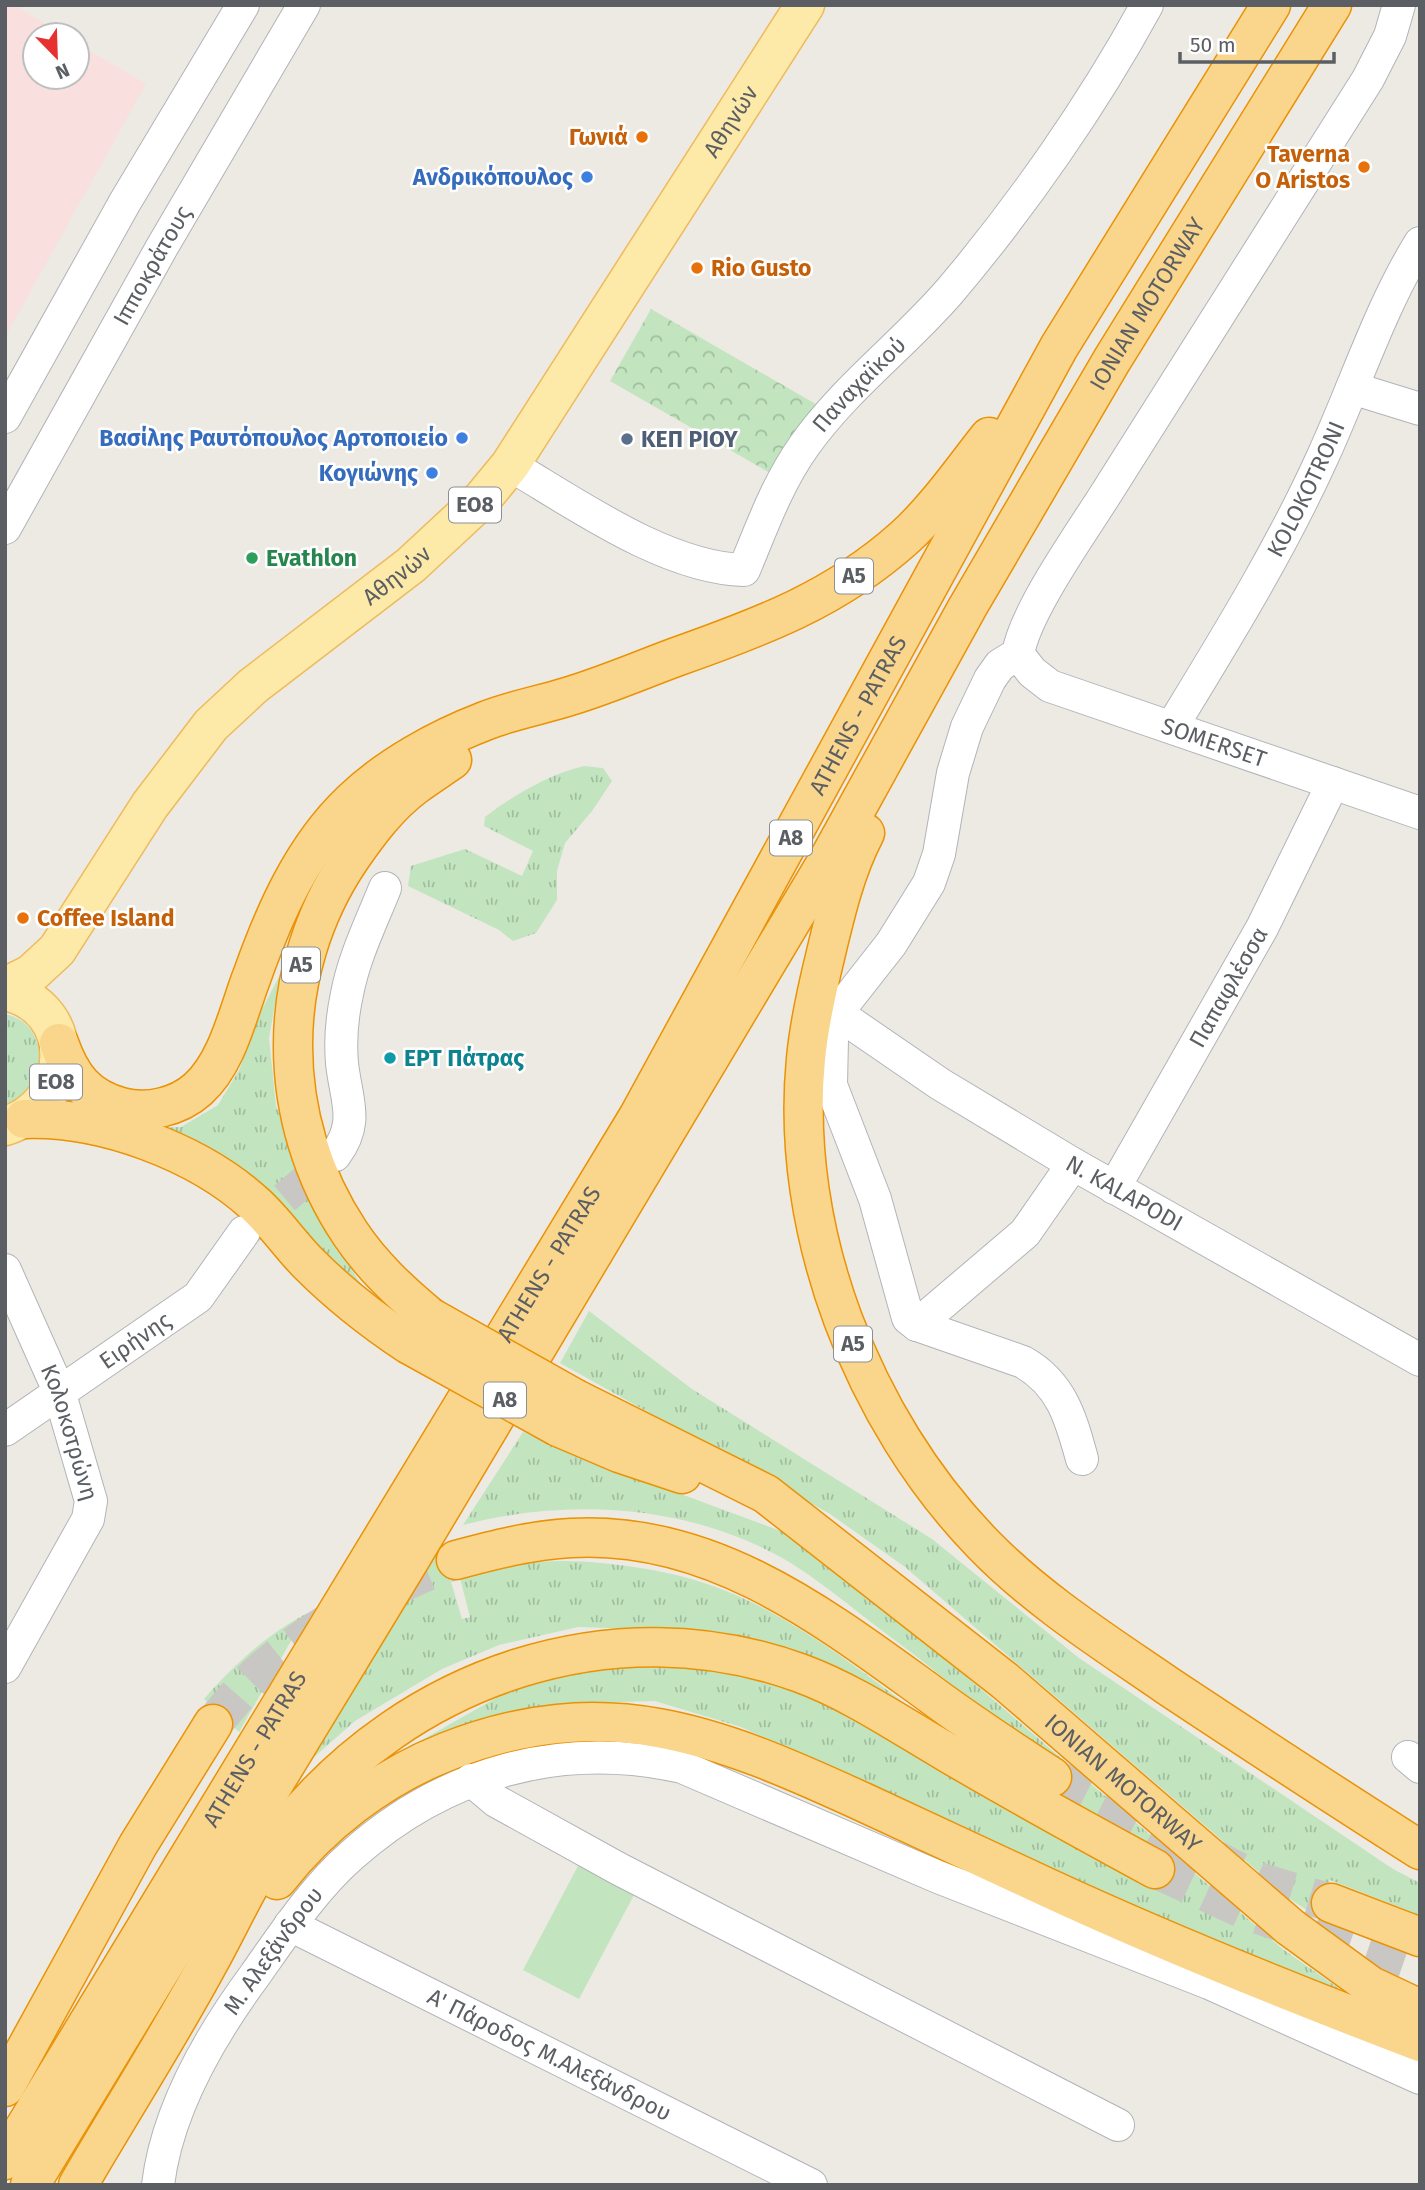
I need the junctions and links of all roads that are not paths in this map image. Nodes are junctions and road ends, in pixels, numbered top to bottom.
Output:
1 (243, 5) edge
2 (304, 5) edge
3 (806, 5) edge
4 (1147, 5) edge
5 (1271, 5) edge
6 (1332, 5) edge
7 (1399, 5) edge
8 (1414, 263) edge
9 (1059, 347) junction
10 (1352, 388) junction
11 (1420, 409) edge
12 (5, 417) edge
13 (510, 465) junction
14 (5, 528) edge
15 (967, 608) junction
16 (1018, 654) junction
17 (571, 696) junction
18 (1173, 726) junction
19 (1333, 783) junction
20 (1420, 813) edge
21 (385, 888) dead end
22 (67, 936) junction
23 (5, 989) edge
24 (838, 1014) junction
25 (52, 1029) junction
26 (15, 1123) edge
27 (335, 1155) tunnel mouth
28 (1073, 1164) junction
29 (1114, 1188) junction
30 (244, 1232) tunnel mouth
31 (5, 1270) edge
32 (917, 1325) junction
33 (419, 1331) junction
34 (1420, 1360) edge
35 (59, 1391) junction
36 (5, 1430) edge
37 (1082, 1459) dead end
38 (456, 1560) tunnel mouth
39 (5, 1667) edge
40 (213, 1724) tunnel mouth
41 (1052, 1777) tunnel mouth
42 (471, 1780) junction
43 (1420, 1850) edge
44 (1155, 1869) tunnel mouth
45 (1331, 1903) tunnel mouth
46 (290, 1925) junction
47 (1420, 1937) edge
48 (209, 1963) junction
49 (1420, 2009) edge
50 (1420, 2042) edge
51 (1420, 2078) edge
52 (5, 2087) edge
53 (1118, 2125) dead end
54 (5, 2160) edge
55 (30, 2185) edge
56 (78, 2185) edge
57 (158, 2185) edge
58 (811, 2185) edge

1 - 12 street
2 - 14 street, Ιπποκράτους
3 - 13 main road, Αθηνών / ΕΟ8
4 - 13 street, Παναχαϊκού
5 - 9 highway, Α5
6 - 15 highway, IONIAN MOTORWAY / Α5
7 - 16 street
8 - 10 street, KOLOKOTRONI
9 - 17 highway, Α5
9 - 54 highway, ATHENS - PATRAS / Α8
10 - 11 street
10 - 18 street, KOLOKOTRONI
13 - 22 main road, Αθηνών / ΕΟ8
15 - 43 highway, Α5
15 - 55 highway, ATHENS - PATRAS / Α8
16 - 18 street, SOMERSET
16 - 24 street
17 - 25 highway
17 - 33 highway, Α5
18 - 19 street, SOMERSET
19 - 20 street, SOMERSET
19 - 29 street, Παπαφλέσσα
21 - 27 street
22 - 23 main road, Αθηνών / ΕΟ8
22 - 25 main road, Αθηνών / ΕΟ8
23 - 25 main road, Αθηνών / ΕΟ8
24 - 28 street, N. KALAPODI
24 - 32 street
25 - 26 main road, Αθηνών / ΕΟ8
26 - 33 highway
28 - 29 street, N. KALAPODI
28 - 32 street
29 - 34 street, N. KALAPODI
30 - 35 street, Ειρήνης
31 - 35 street, Κολοκοτρώνη
32 - 37 street
33 - 49 highway, IONIAN MOTORWAY / Α5, bridge
35 - 36 street, Ειρήνης
35 - 39 street, Κολοκοτρώνη
38 - 41 highway
40 - 52 highway
42 - 46 street, Μ. Αλεξάνδρου
42 - 51 street, Μ. Αλεξάνδρου
42 - 53 street
44 - 48 highway
45 - 47 highway
46 - 57 street, Μ. Αλεξάνδρου
46 - 58 street, Α' Πάροδος Μ.Αλεξάνδρου
48 - 50 highway
48 - 56 highway

